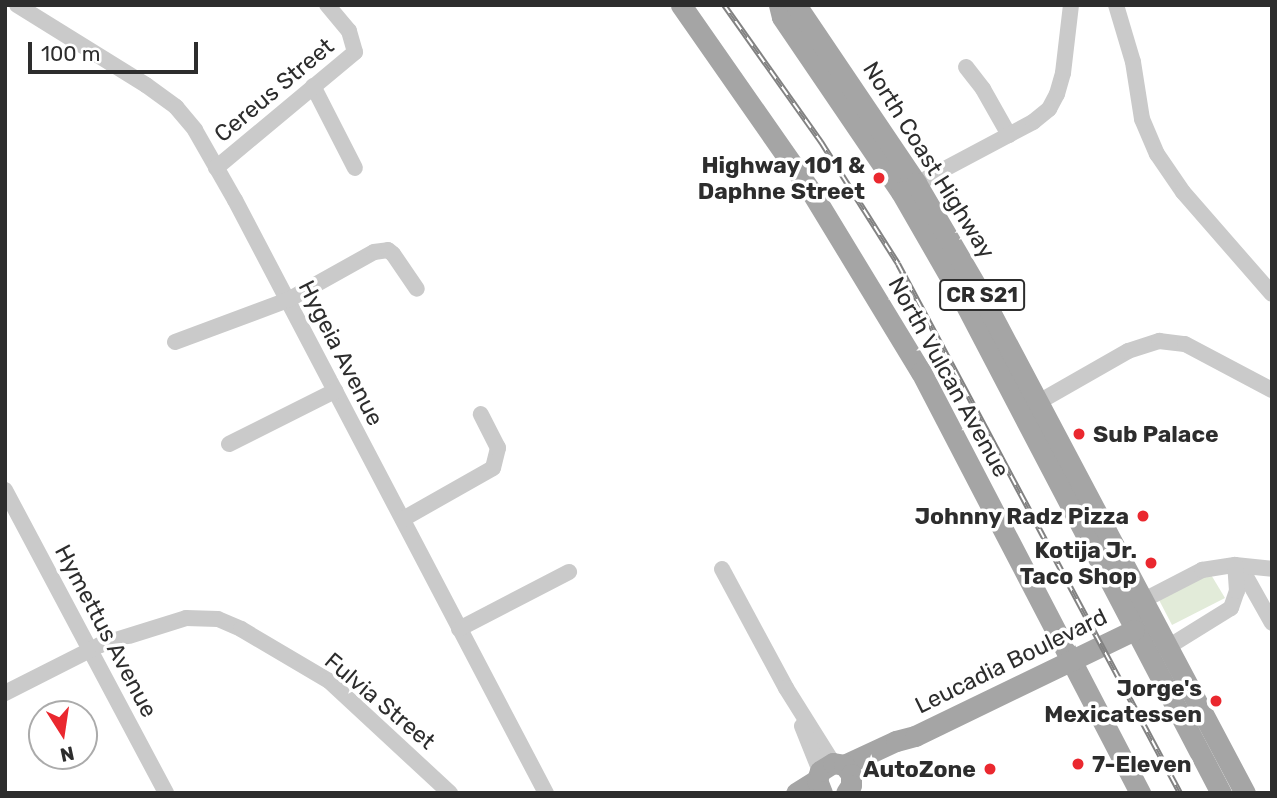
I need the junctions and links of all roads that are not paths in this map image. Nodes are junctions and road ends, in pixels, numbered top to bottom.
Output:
1 (18, 5) edge
2 (327, 5) edge
3 (681, 5) edge
4 (779, 5) edge
5 (796, 5) edge
6 (1071, 5) edge
7 (1116, 5) edge
8 (966, 66) dead end
9 (313, 86) junction
10 (1009, 135) junction
11 (216, 168) junction
12 (355, 168) dead end
13 (909, 188) junction
14 (416, 289) dead end
15 (1272, 293) edge
16 (288, 300) junction
17 (175, 342) dead end
18 (1272, 390) edge
19 (335, 391) junction
20 (1030, 406) junction
21 (481, 414) dead end
22 (229, 444) dead end
23 (5, 490) edge
24 (402, 519) junction
25 (1237, 565) junction
26 (722, 569) dead end
27 (1272, 569) edge
28 (569, 572) dead end
29 (1142, 601) junction
30 (1272, 623) edge
31 (459, 629) junction
32 (1134, 630) junction
33 (1168, 647) junction
34 (90, 650) junction
35 (1072, 662) junction
36 (5, 693) edge
37 (837, 781) edge
38 (166, 793) edge
39 (450, 793) edge
40 (546, 793) edge
41 (796, 793) edge
42 (1140, 793) edge
43 (1221, 793) edge
44 (1245, 793) edge

1 - 11 street, Hygeia Avenue
2 - 9 street, Cereus Street
3 - 35 main road, North Vulcan Avenue
4 - 13 main road, North Coast Highway / CR S21
5 - 13 main road, North Coast Highway / CR S21
6 - 10 street
7 - 15 street
8 - 10 street
9 - 11 street, Cereus Street
9 - 12 street
10 - 13 street
11 - 16 street, Hygeia Avenue
13 - 20 main road, North Coast Highway / CR S21
14 - 16 street
16 - 17 street
16 - 19 street, Hygeia Avenue
18 - 20 street
19 - 22 street
19 - 24 street, Hygeia Avenue
20 - 29 main road, North Coast Highway / CR S21
20 - 32 main road, North Coast Highway / CR S21
21 - 24 street
23 - 34 street, Hymettus Avenue
24 - 31 street, Hygeia Avenue
25 - 27 street
25 - 29 street
25 - 30 street
25 - 33 street
26 - 37 street
28 - 31 street
29 - 32 main road
29 - 33 main road, North Coast Highway / CR S21
31 - 40 street, Hygeia Avenue
32 - 35 main road, Leucadia Boulevard
32 - 43 main road, North Coast Highway / CR S21
33 - 44 main road, North Coast Highway / CR S21
34 - 36 street, Fulvia Street
34 - 38 street, Hymettus Avenue
34 - 39 street, Fulvia Street
35 - 37 main road, Leucadia Boulevard
35 - 42 main road, North Vulcan Avenue
37 - 41 main road, Leucadia Boulevard

